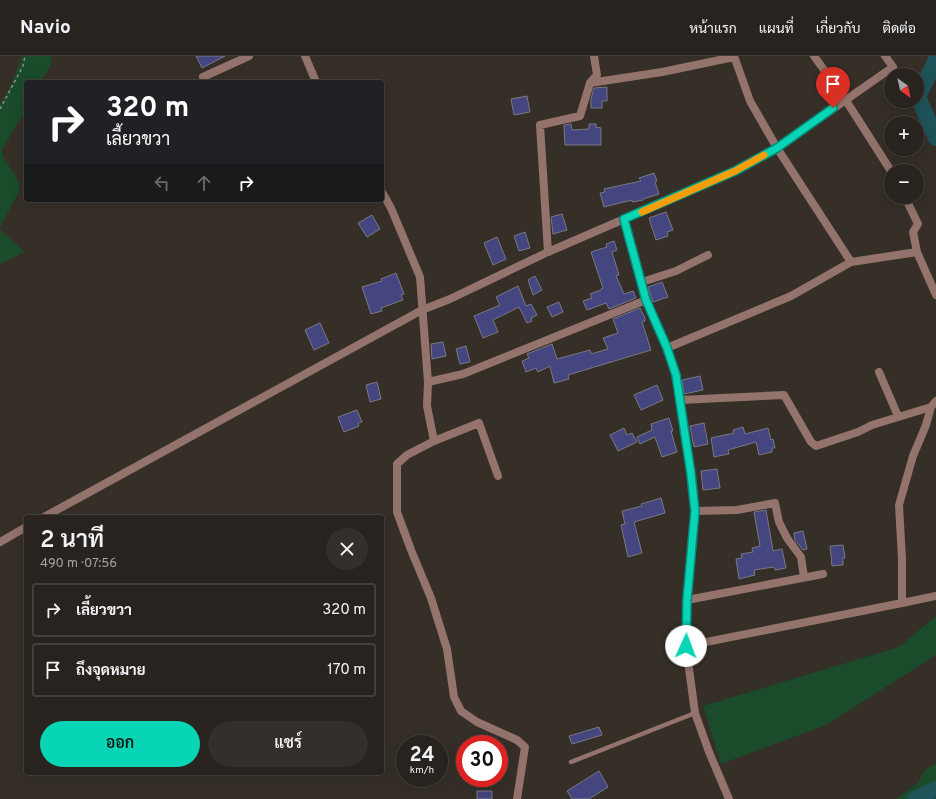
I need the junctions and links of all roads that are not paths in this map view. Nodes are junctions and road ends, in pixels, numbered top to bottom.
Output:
1 (249, 56) edge
2 (305, 56) edge
3 (594, 56) edge
4 (814, 56) edge
5 (885, 56) edge
6 (734, 57) edge
7 (202, 77) dead end
8 (315, 80) edge
9 (590, 83) junction
10 (845, 100) junction
11 (777, 148) junction
12 (886, 164) edge
13 (384, 196) edge
14 (908, 204) edge
15 (624, 219) junction
16 (548, 252) junction
17 (917, 252) junction
18 (708, 255) dead end
19 (851, 262) junction
20 (642, 282) junction
21 (936, 295) edge
22 (646, 300) junction
23 (422, 310) junction
24 (667, 348) junction
25 (879, 372) dead end
26 (428, 382) junction
27 (680, 400) junction
28 (933, 404) edge
29 (898, 416) junction
30 (434, 441) junction
31 (498, 476) dead end
32 (695, 511) junction
33 (48, 515) edge
34 (24, 528) edge
35 (0, 542) edge
36 (823, 574) dead end
37 (804, 578) junction
38 (936, 596) edge
39 (687, 600) junction
40 (902, 603) junction
41 (686, 646) junction
42 (695, 713) junction
43 (571, 762) dead end
44 (517, 799) edge
45 (729, 799) edge

1 - 7 street
2 - 8 street
3 - 9 street
4 - 10 street
5 - 10 street
6 - 9 street
6 - 11 street
9 - 16 street
10 - 11 street
10 - 12 street
11 - 15 street
11 - 19 street
13 - 23 street
14 - 17 street
15 - 16 street
15 - 20 street
16 - 23 street
17 - 19 street
17 - 21 street
18 - 20 street
19 - 24 street
20 - 22 street
22 - 24 street
22 - 26 street
23 - 26 street
23 - 33 street
24 - 27 street
25 - 29 street
26 - 30 street
27 - 29 street
27 - 32 street
28 - 29 street
28 - 40 street
30 - 31 street
30 - 44 street
32 - 37 street
32 - 39 street
34 - 35 street
36 - 37 street
37 - 39 street
38 - 40 street
39 - 41 street
40 - 41 street
41 - 42 street
42 - 43 lane
42 - 45 street

